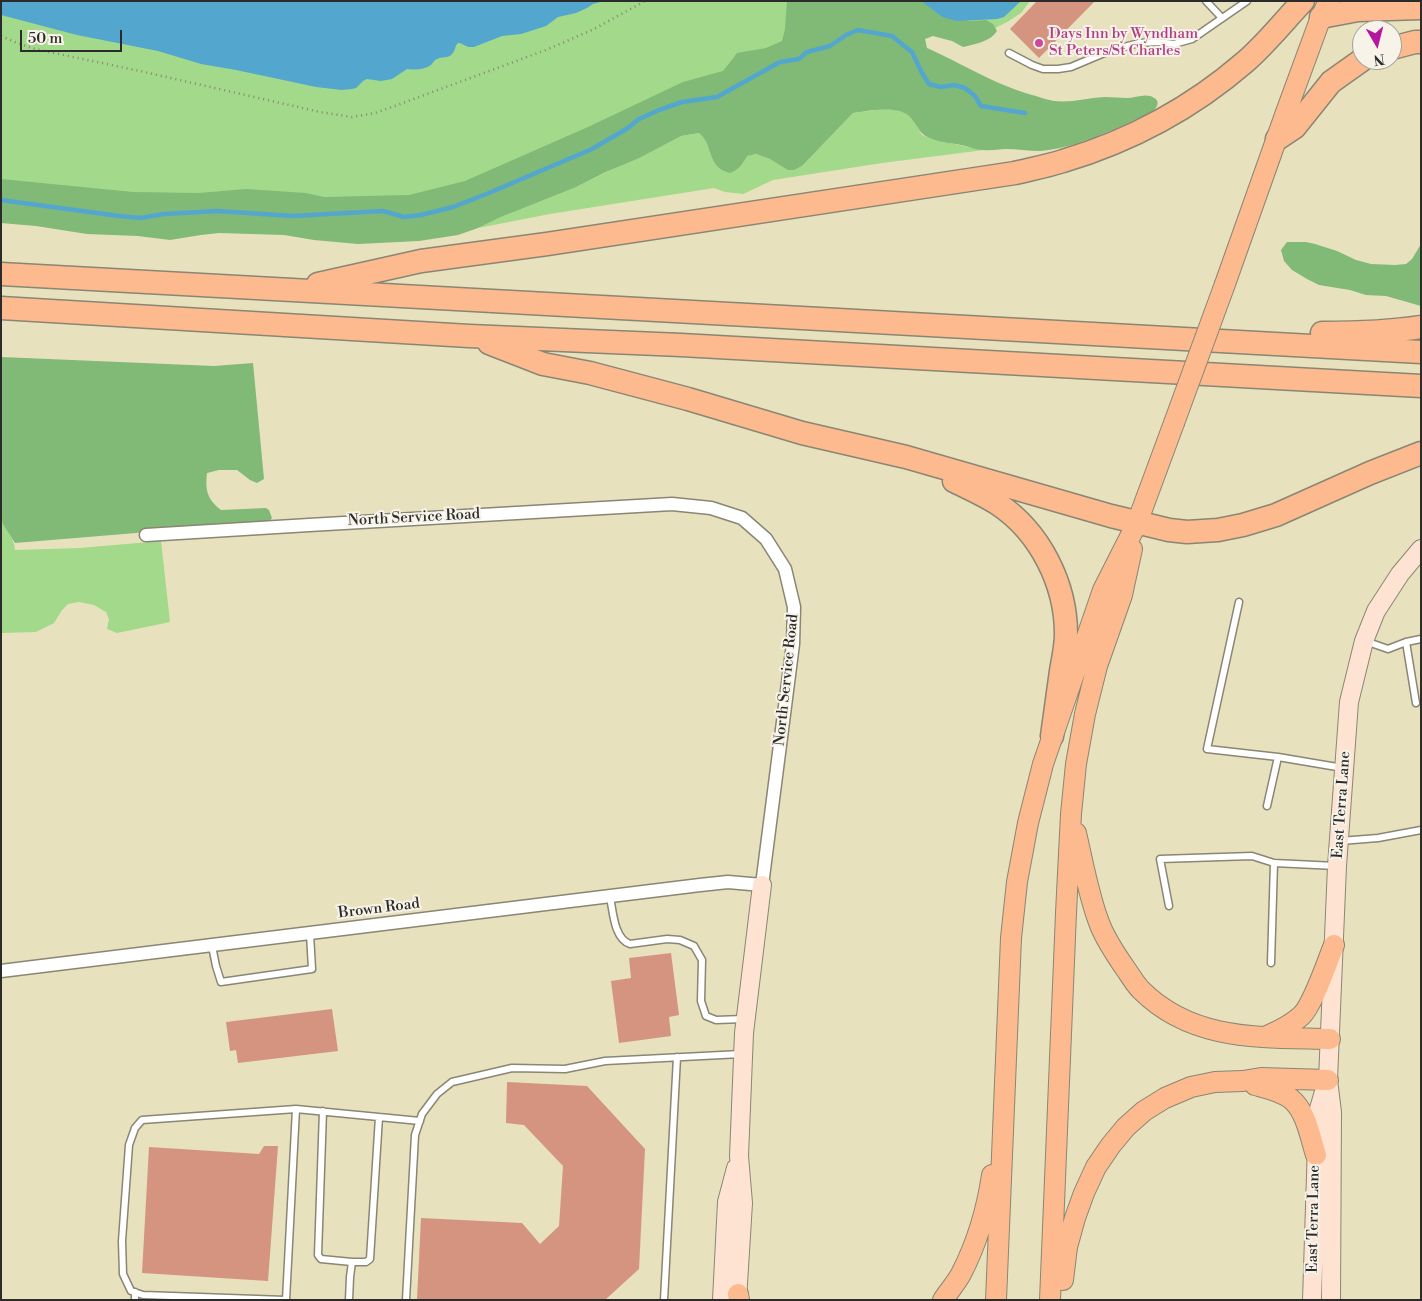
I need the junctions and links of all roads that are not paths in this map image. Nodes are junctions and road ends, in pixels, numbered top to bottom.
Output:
1 (1206, 1) edge
2 (1247, 1) edge
3 (1303, 1) edge
4 (1412, 5) edge
5 (1325, 9) edge
6 (1222, 18) junction
7 (1421, 42) edge
8 (1402, 45) edge
9 (1009, 53) dead end
10 (1352, 67) edge
11 (1277, 140) junction
12 (1, 274) edge
13 (290, 290) junction
14 (1, 308) edge
15 (1421, 327) edge
16 (469, 336) junction
17 (1249, 343) junction
18 (1421, 352) edge
19 (1421, 386) edge
20 (1421, 453) edge
21 (906, 457) junction
22 (1138, 523) junction
23 (146, 536) dead end
24 (1421, 549) edge
25 (1239, 602) dead end
26 (1421, 640) edge
27 (1364, 641) junction
28 (1406, 642) junction
29 (1416, 703) dead end
30 (1052, 736) junction
31 (1278, 757) junction
32 (1344, 768) junction
33 (1267, 806) dead end
34 (1071, 814) junction
35 (1421, 830) edge
36 (1338, 841) junction
37 (1274, 863) junction
38 (1337, 866) junction
39 (762, 885) junction
40 (610, 897) junction
41 (1169, 906) dead end
42 (310, 934) junction
43 (1334, 945) junction
44 (212, 946) junction
45 (1271, 963) dead end
46 (1, 971) edge
47 (745, 1019) junction
48 (1265, 1037) junction
49 (1330, 1039) junction
50 (743, 1054) junction
51 (677, 1057) junction
52 (1006, 1074) junction
53 (1328, 1080) junction
54 (1243, 1081) junction
55 (296, 1109) junction
56 (323, 1111) junction
57 (379, 1117) junction
58 (420, 1121) junction
59 (1316, 1155) junction
60 (352, 1262) junction
61 (135, 1292) junction
62 (734, 1298) edge
63 (135, 1300) edge
64 (285, 1300) edge
65 (349, 1300) edge
66 (406, 1300) edge
67 (664, 1300) edge
68 (943, 1300) edge
69 (996, 1300) edge
70 (1050, 1300) edge
71 (1060, 1300) edge
72 (1312, 1300) edge
73 (1331, 1300) edge

1 - 6 lane
2 - 6 lane
3 - 13 highway
4 - 5 highway
5 - 11 main road
6 - 9 lane
7 - 8 highway
10 - 11 highway
11 - 22 main road, bridge
12 - 13 highway
13 - 17 highway
14 - 16 highway
15 - 17 highway
16 - 19 highway
16 - 21 highway
17 - 18 highway
20 - 22 highway
21 - 22 highway
21 - 30 highway
22 - 30 main road
22 - 34 main road
23 - 39 street, North Service Road
24 - 27 street, East Terra Lane
25 - 31 lane
26 - 28 lane
27 - 28 lane
27 - 32 street, East Terra Lane
28 - 29 lane
30 - 52 main road
31 - 32 lane
31 - 33 lane
32 - 36 street, East Terra Lane
34 - 48 main road
34 - 70 main road
35 - 36 lane
36 - 38 street, East Terra Lane
37 - 38 lane
37 - 41 lane
37 - 45 lane
38 - 43 street, East Terra Lane
39 - 40 street, Brown Road
39 - 47 street, North Service Road
40 - 42 street, Brown Road
40 - 47 lane
42 - 44 street, Brown Road
42 - 44 lane
43 - 48 main road
43 - 49 street, East Terra Lane
44 - 46 street, Brown Road
47 - 50 street, North Service Road
48 - 49 main road
49 - 53 street, East Terra Lane
50 - 51 lane
50 - 62 street, North Service Road
51 - 58 lane
51 - 67 lane
52 - 68 main road
52 - 69 main road
53 - 54 main road
53 - 59 street, East Terra Lane
53 - 73 street, East Terra Lane
54 - 59 main road
54 - 71 main road
55 - 56 lane
55 - 61 lane
55 - 64 lane
56 - 57 lane
56 - 60 lane
57 - 58 lane
57 - 60 lane
58 - 66 lane
59 - 72 street, East Terra Lane
60 - 65 lane
61 - 63 lane
61 - 64 lane

